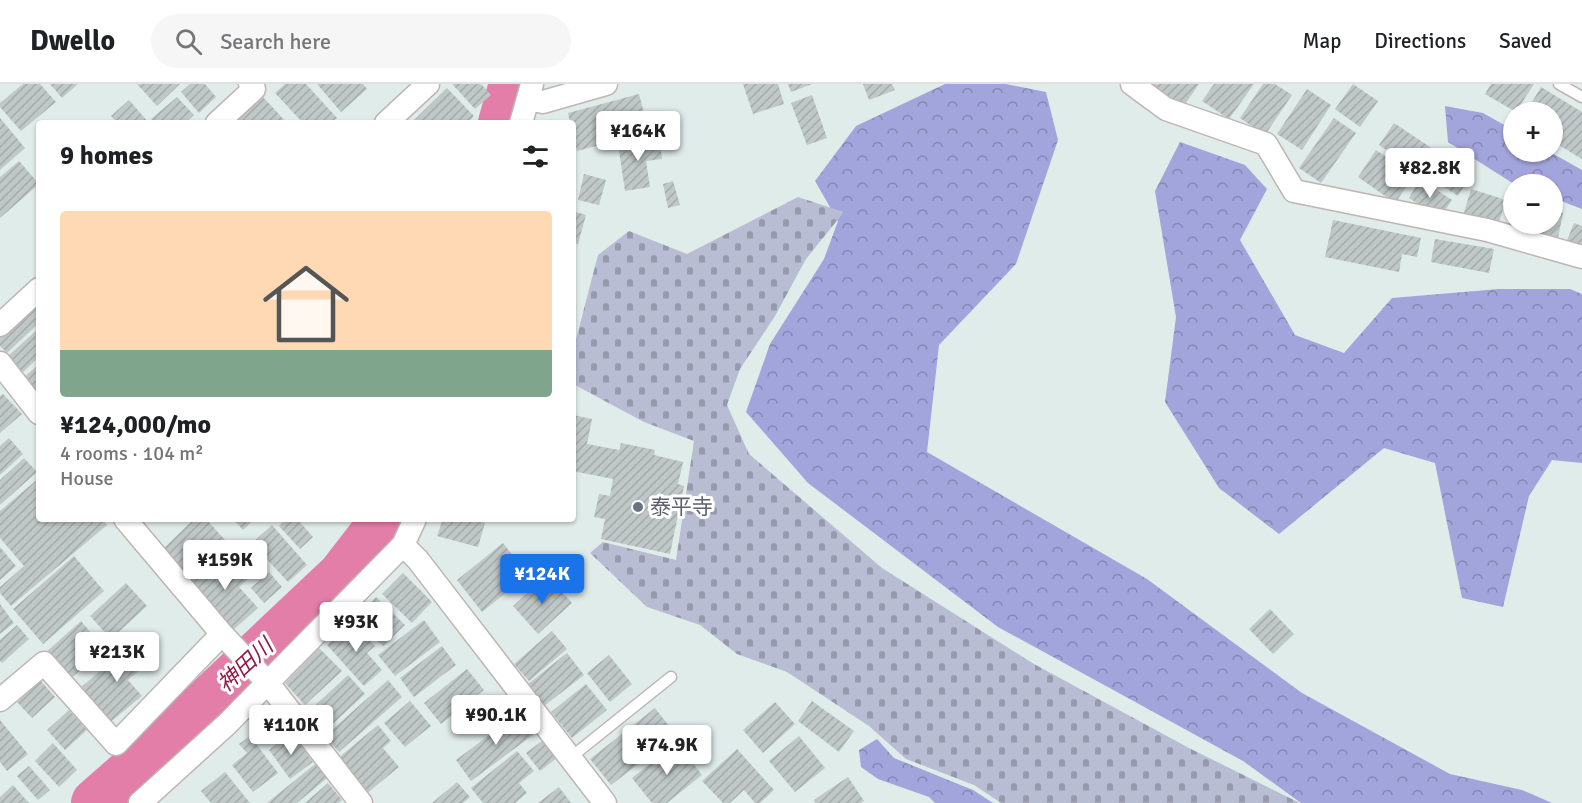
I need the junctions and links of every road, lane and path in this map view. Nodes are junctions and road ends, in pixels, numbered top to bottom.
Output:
1 (250, 84) edge
2 (428, 84) edge
3 (606, 84) edge
4 (1132, 84) edge
5 (1559, 84) edge
6 (530, 92) edge
7 (1582, 97) edge
8 (220, 120) edge
9 (389, 120) edge
10 (522, 120) edge
11 (1582, 257) edge
12 (36, 292) edge
13 (0, 325) edge
14 (0, 363) edge
15 (36, 409) edge
16 (128, 522) edge
17 (414, 522) edge
18 (403, 545) junction
19 (228, 641) junction
20 (671, 677) dead end
21 (264, 680) junction
22 (0, 700) edge
23 (570, 758) junction
24 (140, 803) edge
25 (360, 803) edge
26 (604, 803) edge

1 - 8 street
2 - 9 street
3 - 6 street
4 - 11 street
5 - 7 lane
6 - 10 street
12 - 13 street
14 - 15 street
16 - 19 street
17 - 18 street
18 - 21 street
18 - 23 street
19 - 21 street
19 - 22 street
20 - 23 lane
21 - 24 street
21 - 25 street
23 - 26 street

